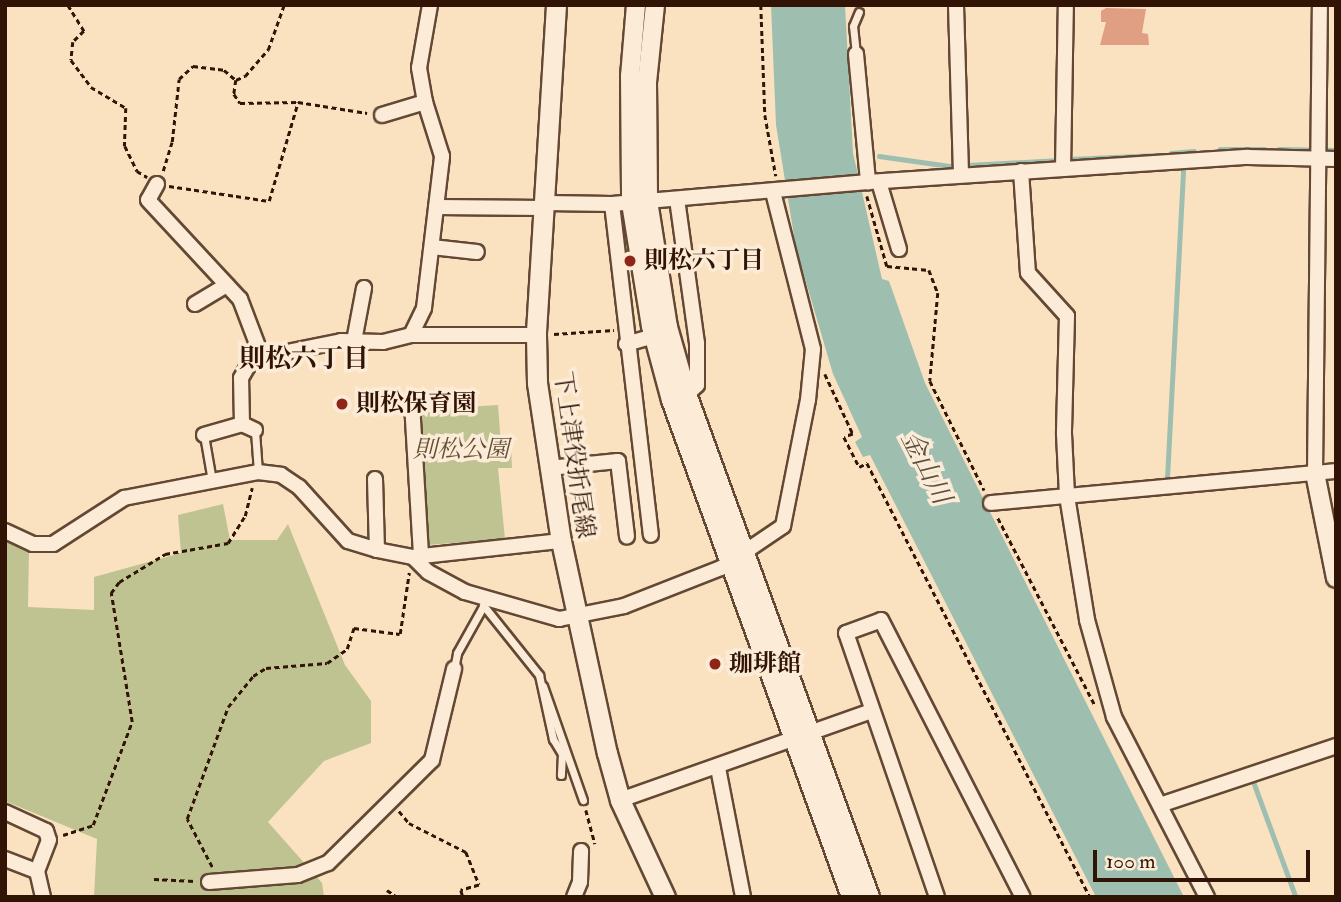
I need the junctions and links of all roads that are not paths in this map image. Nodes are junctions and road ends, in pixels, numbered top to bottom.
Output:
1 (430, 5) edge
2 (556, 5) edge
3 (636, 5) edge
4 (655, 5) edge
5 (956, 5) edge
6 (1066, 5) edge
7 (1320, 5) edge
8 (859, 12) dead end
9 (856, 54) joint
10 (425, 102) junction
11 (382, 115) road end
12 (1318, 159) junction
13 (1336, 159) edge
14 (1063, 169) junction
15 (1021, 171) junction
16 (961, 175) junction
17 (870, 182) junction
18 (157, 184) road end
19 (775, 191) junction
20 (677, 199) junction
21 (639, 202) junction
22 (612, 204) junction
23 (545, 205) junction
24 (436, 208) junction
25 (432, 247) junction
26 (900, 249) dead end
27 (477, 252) dead end
28 (227, 285) junction
29 (365, 288) dead end
30 (195, 304) dead end
31 (411, 335) junction
32 (541, 335) junction
33 (625, 336) junction
34 (654, 336) junction
35 (354, 341) junction
36 (262, 357) junction
37 (687, 394) junction
38 (412, 403) dead end
39 (248, 427) junction
40 (204, 435) joint
41 (549, 468) junction
42 (1336, 471) edge
43 (258, 472) junction
44 (1315, 473) junction
45 (375, 479) dead end
46 (212, 481) junction
47 (1068, 496) junction
48 (991, 503) road end
49 (5, 531) edge
50 (652, 535) dead end
51 (627, 536) dead end
52 (561, 541) junction
53 (377, 550) junction
54 (745, 553) junction
55 (417, 556) junction
56 (730, 564) junction
57 (1336, 578) edge
58 (485, 603) junction
59 (575, 617) junction
60 (454, 669) joint
61 (540, 675) junction
62 (872, 711) junction
63 (804, 736) junction
64 (1336, 746) edge
65 (718, 768) junction
66 (561, 775) dead end
67 (583, 800) road end
68 (620, 800) junction
69 (1160, 805) junction
70 (5, 812) edge
71 (581, 851) road end
72 (5, 859) edge
73 (37, 871) junction
74 (214, 881) road end
75 (43, 897) edge
76 (574, 897) edge
77 (665, 897) edge
78 (743, 897) edge
79 (851, 897) edge
80 (870, 897) edge
81 (937, 897) edge
82 (1023, 897) edge
83 (1207, 897) edge

1 - 10 street
2 - 23 main road, 下上津役折尾線
3 - 21 street
4 - 21 street
5 - 16 street
6 - 14 street
7 - 12 street
8 - 9 lane
9 - 17 street
10 - 11 street
10 - 24 street
12 - 13 street
12 - 14 street
12 - 44 street
14 - 15 street
15 - 16 street
15 - 47 street
16 - 17 street
17 - 19 street
17 - 26 street
18 - 28 street
19 - 20 street
19 - 54 street
20 - 21 street
20 - 37 street
21 - 22 street
21 - 34 street
21 - 37 street
22 - 23 street
22 - 33 street
23 - 24 street
23 - 32 main road, 下上津役折尾線
24 - 25 street
25 - 27 street
25 - 31 street
28 - 30 street
28 - 36 street
29 - 35 street
31 - 32 street
31 - 35 street
32 - 41 main road, 下上津役折尾線
33 - 34 street
33 - 50 street
34 - 56 street
35 - 36 street
36 - 39 street
37 - 54 street
38 - 55 street
39 - 40 street
39 - 43 lane
40 - 46 lane
41 - 51 street
41 - 52 main road, 下上津役折尾線
42 - 44 street
43 - 46 street
43 - 53 street
44 - 47 street
44 - 57 street
45 - 53 street
46 - 49 street
47 - 48 street
47 - 69 street
52 - 55 street
52 - 59 main road, 下上津役折尾線
53 - 55 street
54 - 56 street
54 - 63 street
55 - 58 street
56 - 59 street
56 - 63 street
58 - 59 street
58 - 60 lane
58 - 61 lane
59 - 68 main road, 下上津役折尾線
60 - 74 street
61 - 66 lane
61 - 67 lane
62 - 63 street
62 - 81 street
62 - 82 street
63 - 65 street
63 - 79 street
63 - 80 street
64 - 69 street
65 - 68 street
65 - 78 street
68 - 77 main road, 下上津役折尾線
69 - 83 street
70 - 73 street
71 - 76 street
72 - 73 street
73 - 75 street

